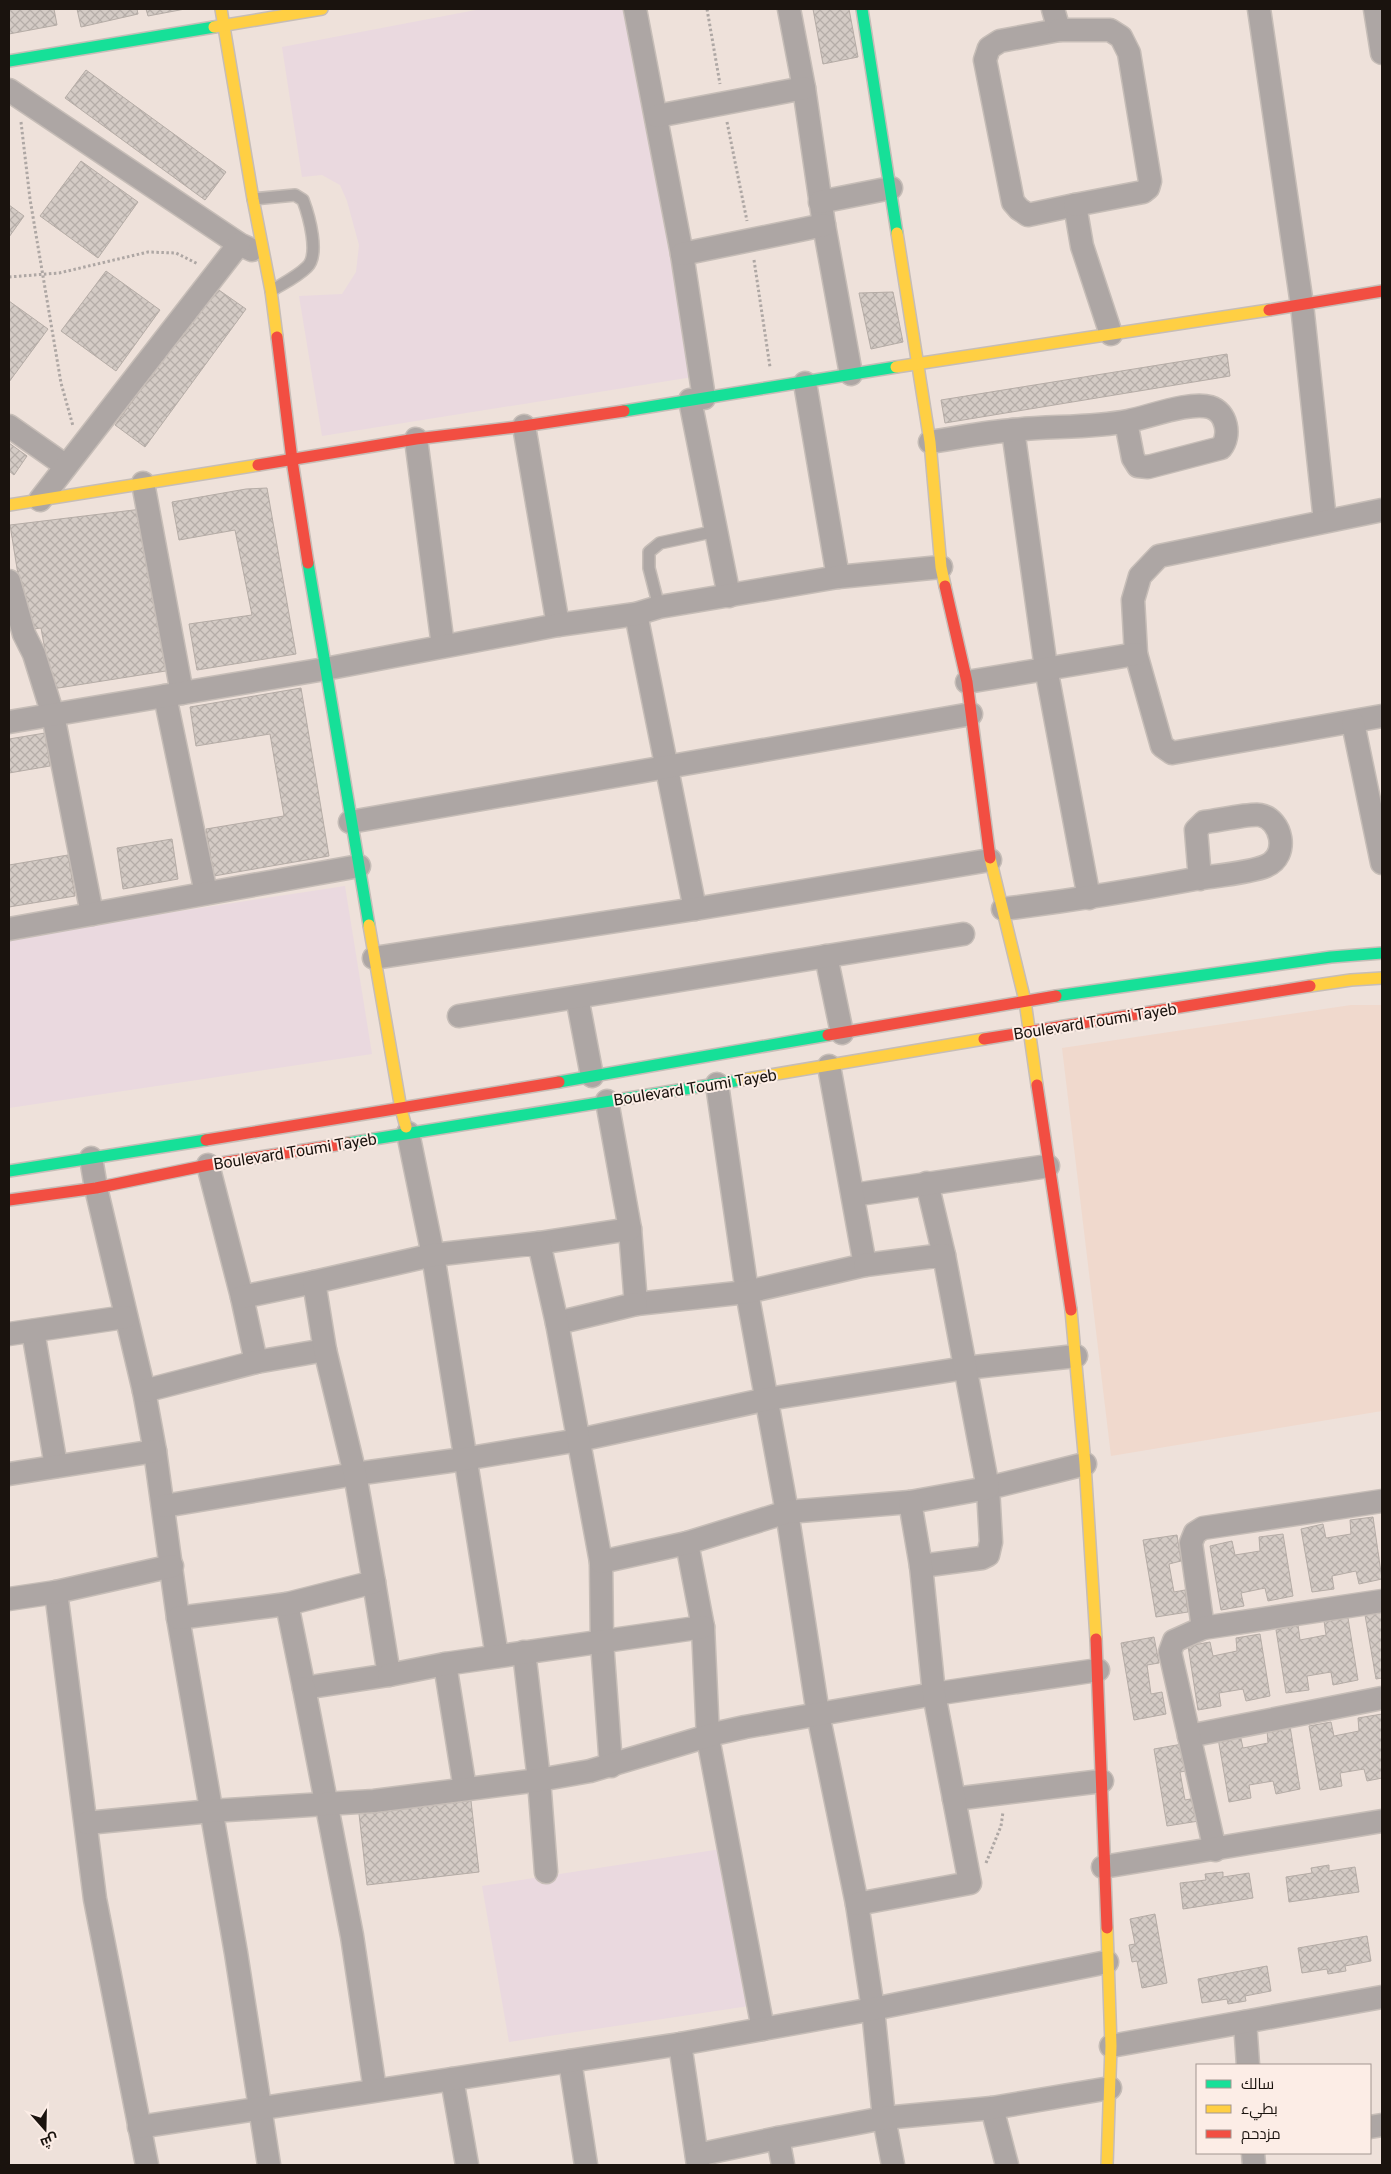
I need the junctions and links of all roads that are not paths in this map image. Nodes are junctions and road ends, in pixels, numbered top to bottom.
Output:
1 (221, 9) edge
2 (322, 9) edge
3 (635, 9) edge
4 (789, 9) edge
5 (862, 9) edge
6 (1053, 9) edge
7 (1259, 9) edge
8 (1375, 9) edge
9 (224, 25) junction
10 (1059, 30) junction
11 (1382, 53) edge
12 (9, 61) edge
13 (804, 88) junction
14 (14, 93) edge
15 (657, 116) junction
16 (891, 188) junction
17 (253, 199) junction
18 (820, 202) junction
19 (1075, 205) junction
20 (824, 225) junction
21 (239, 244) junction
22 (682, 254) junction
23 (264, 256) junction
24 (1382, 291) edge
25 (271, 292) junction
26 (1302, 305) junction
27 (1111, 334) junction
28 (919, 364) junction
29 (851, 374) junction
30 (805, 383) junction
31 (697, 399) junction
32 (1126, 422) dead end
33 (9, 426) edge
34 (524, 426) junction
35 (1013, 430) junction
36 (416, 439) junction
37 (930, 442) junction
38 (73, 458) junction
39 (292, 460) junction
40 (144, 483) junction
41 (40, 500) junction
42 (9, 505) edge
43 (1382, 510) edge
44 (1325, 521) junction
45 (716, 531) junction
46 (941, 568) junction
47 (838, 577) junction
48 (9, 581) edge
49 (729, 596) junction
50 (659, 607) junction
51 (636, 614) junction
52 (558, 625) junction
53 (443, 646) junction
54 (1136, 654) junction
55 (1046, 668) junction
56 (325, 669) junction
57 (967, 682) junction
58 (173, 694) junction
59 (971, 714) junction
60 (53, 715) junction
61 (1382, 716) edge
62 (9, 722) edge
63 (1353, 722) junction
64 (668, 767) junction
65 (350, 822) junction
66 (990, 860) junction
67 (1382, 862) edge
68 (359, 866) junction
69 (1200, 878) dead end
70 (206, 893) junction
71 (1089, 898) junction
72 (1003, 908) junction
73 (695, 909) junction
74 (92, 914) junction
75 (9, 928) edge
76 (963, 934) dead end
77 (1382, 953) edge
78 (826, 956) junction
79 (374, 958) junction
80 (1382, 978) edge
81 (577, 997) junction
82 (1025, 1000) junction
83 (458, 1016) dead end
84 (1030, 1031) junction
85 (842, 1033) junction
86 (829, 1066) junction
87 (592, 1076) junction
88 (717, 1084) junction
89 (607, 1101) junction
90 (401, 1109) junction
91 (408, 1133) junction
92 (91, 1158) junction
93 (208, 1166) junction
94 (1048, 1166) junction
95 (9, 1171) edge
96 (927, 1183) junction
97 (96, 1188) junction
98 (853, 1195) junction
99 (9, 1200) edge
100 (630, 1230) junction
101 (539, 1243) junction
102 (433, 1255) junction
103 (944, 1255) junction
104 (865, 1265) junction
105 (314, 1282) junction
106 (747, 1292) junction
107 (242, 1297) junction
108 (636, 1304) junction
109 (125, 1317) junction
110 (557, 1323) junction
111 (32, 1330) junction
112 (9, 1334) edge
113 (325, 1350) junction
114 (1076, 1356) junction
115 (256, 1362) junction
116 (965, 1368) junction
117 (144, 1391) junction
118 (768, 1399) junction
119 (579, 1440) junction
120 (155, 1451) junction
121 (464, 1459) junction
122 (1086, 1464) junction
123 (56, 1466) junction
124 (9, 1474) edge
125 (356, 1474) junction
126 (988, 1488) junction
127 (1382, 1501) edge
128 (910, 1502) junction
129 (164, 1506) junction
130 (787, 1512) junction
131 (687, 1543) junction
132 (601, 1562) junction
133 (172, 1566) junction
134 (922, 1566) junction
135 (374, 1582) junction
136 (56, 1592) junction
137 (9, 1599) edge
138 (1382, 1601) edge
139 (287, 1604) junction
140 (178, 1618) junction
141 (703, 1627) junction
142 (1203, 1628) junction
143 (602, 1642) junction
144 (524, 1652) junction
145 (497, 1656) junction
146 (444, 1664) junction
147 (1098, 1670) junction
148 (389, 1675) junction
149 (304, 1688) junction
150 (934, 1694) junction
151 (1382, 1698) edge
152 (818, 1714) junction
153 (1189, 1736) junction
154 (708, 1738) junction
155 (611, 1766) junction
156 (539, 1780) junction
157 (1102, 1781) junction
158 (465, 1789) junction
159 (954, 1799) junction
160 (326, 1803) junction
161 (211, 1811) junction
162 (1382, 1822) edge
163 (87, 1823) junction
164 (1215, 1850) junction
165 (1104, 1867) junction
166 (546, 1872) dead end
167 (856, 1904) junction
168 (1107, 1962) junction
169 (1382, 1997) edge
170 (873, 2009) junction
171 (1245, 2022) junction
172 (763, 2029) junction
173 (680, 2044) junction
174 (1111, 2046) junction
175 (570, 2061) junction
176 (1248, 2064) edge
177 (452, 2079) junction
178 (1110, 2088) junction
179 (375, 2090) junction
180 (992, 2108) junction
181 (260, 2109) junction
182 (884, 2118) junction
183 (140, 2127) junction
184 (778, 2138) junction
185 (697, 2160) edge
186 (147, 2165) edge
187 (269, 2165) edge
188 (467, 2165) edge
189 (586, 2165) edge
190 (783, 2165) edge
191 (893, 2165) edge
192 (1007, 2165) edge
193 (1107, 2165) edge

1 - 9 main road
2 - 9 main road
3 - 15 street
4 - 13 street
5 - 16 main road
6 - 10 street
7 - 26 street
8 - 11 street
9 - 12 main road
9 - 17 main road
10 - 19 street
10 - 19 street
13 - 15 street
13 - 18 street
14 - 21 street
15 - 22 street
16 - 18 street
16 - 28 main road
17 - 23 main road
17 - 25 lane
18 - 20 street
19 - 27 street
20 - 22 street
20 - 29 street
21 - 23 street
21 - 38 street
22 - 31 street
23 - 25 main road
24 - 26 main road
25 - 39 main road
26 - 27 main road
26 - 44 street
27 - 28 main road
28 - 29 main road
28 - 37 main road
29 - 30 main road
30 - 31 main road
30 - 47 street
31 - 34 main road
31 - 45 street
32 - 35 street
33 - 38 street
34 - 36 main road
34 - 52 street
35 - 37 street
35 - 55 street
36 - 39 main road
36 - 53 street
37 - 46 main road
38 - 41 street
39 - 40 main road
39 - 56 main road
40 - 41 main road
40 - 58 street
41 - 42 main road
43 - 44 street
44 - 54 street
45 - 49 street
45 - 50 lane
46 - 47 street
46 - 57 main road
47 - 49 street
48 - 60 street
49 - 50 street
50 - 51 street
51 - 52 street
51 - 64 street
52 - 53 street
53 - 56 street
54 - 55 street
54 - 63 street
55 - 57 street
55 - 71 street
56 - 58 street
56 - 65 main road
57 - 59 main road
58 - 60 street
58 - 70 street
59 - 64 street
59 - 66 main road
60 - 62 street
60 - 74 street
61 - 63 street
63 - 67 street
64 - 65 street
64 - 73 street
65 - 68 main road
66 - 72 main road
66 - 73 street
68 - 70 street
68 - 79 main road
69 - 71 street
70 - 74 street
71 - 72 street
72 - 82 main road
73 - 79 street
74 - 75 street
76 - 78 street
77 - 82 main road, Boulevard Toumi Tayeb
78 - 81 street
78 - 85 street
79 - 90 main road
80 - 84 main road, Boulevard Toumi Tayeb
81 - 83 street
81 - 87 street
82 - 84 main road
82 - 85 main road, Boulevard Toumi Tayeb
84 - 86 main road, Boulevard Toumi Tayeb
84 - 94 main road
85 - 87 main road, Boulevard Toumi Tayeb
86 - 88 main road, Boulevard Toumi Tayeb
86 - 98 street
87 - 90 main road, Boulevard Toumi Tayeb
88 - 89 main road, Boulevard Toumi Tayeb
88 - 106 street
89 - 91 main road, Boulevard Toumi Tayeb
89 - 100 street
90 - 91 main road
90 - 92 main road, Boulevard Toumi Tayeb
91 - 93 main road, Boulevard Toumi Tayeb
91 - 102 street
92 - 95 main road, Boulevard Toumi Tayeb
92 - 97 street
93 - 97 main road, Boulevard Toumi Tayeb
93 - 107 street
94 - 96 street
94 - 114 main road
96 - 98 street
96 - 103 street
97 - 99 main road, Boulevard Toumi Tayeb
97 - 109 street
98 - 104 street
100 - 101 street
100 - 108 street
101 - 102 street
101 - 110 street
102 - 105 street
102 - 121 street
103 - 104 street
103 - 116 street
104 - 106 street
105 - 107 street
105 - 113 street
106 - 108 street
106 - 118 street
107 - 115 street
108 - 110 street
109 - 111 street
109 - 117 street
110 - 119 street
111 - 112 street
111 - 123 street
113 - 115 street
113 - 125 street
114 - 116 street
114 - 122 main road
115 - 117 street
116 - 118 street
116 - 126 street
117 - 120 street
118 - 119 street
118 - 130 street
119 - 121 street
119 - 132 street
120 - 123 street
120 - 129 street
121 - 125 street
121 - 145 street
122 - 126 street
122 - 147 main road
123 - 124 street
125 - 129 street
125 - 135 street
126 - 128 street
126 - 134 street
127 - 142 street
128 - 130 street
128 - 134 street
129 - 133 street
130 - 131 street
130 - 152 street
131 - 132 street
131 - 141 street
132 - 143 street
133 - 136 street
133 - 140 street
134 - 150 street
135 - 139 street
135 - 148 street
136 - 137 street
136 - 163 street
138 - 142 street
139 - 140 street
139 - 149 street
140 - 161 street
141 - 143 street
141 - 154 street
142 - 153 street
143 - 144 street
143 - 155 street
144 - 145 street
144 - 156 street
145 - 146 street
146 - 148 street
146 - 158 street
147 - 150 street
147 - 157 main road
148 - 149 street
149 - 160 street
150 - 152 street
150 - 159 street
151 - 153 street
152 - 154 street
152 - 167 street
153 - 164 street
154 - 155 street
154 - 172 street
155 - 156 street
156 - 158 street
156 - 166 street
157 - 159 street
157 - 165 main road
158 - 160 street
159 - 167 street
160 - 161 street
160 - 179 street
161 - 163 street
161 - 181 street
162 - 164 street
163 - 183 street
164 - 165 street
165 - 168 main road
167 - 170 street
168 - 170 street
168 - 174 main road
169 - 171 street
170 - 172 street
170 - 182 street
171 - 174 street
171 - 176 street
172 - 173 street
173 - 175 street
173 - 185 street
174 - 178 main road
175 - 177 street
175 - 189 street
177 - 179 street
177 - 188 street
178 - 180 street
178 - 193 main road
179 - 181 street
180 - 182 street
180 - 192 street
181 - 183 street
181 - 187 street
182 - 184 street
182 - 191 street
183 - 186 street
184 - 185 street
184 - 190 street

